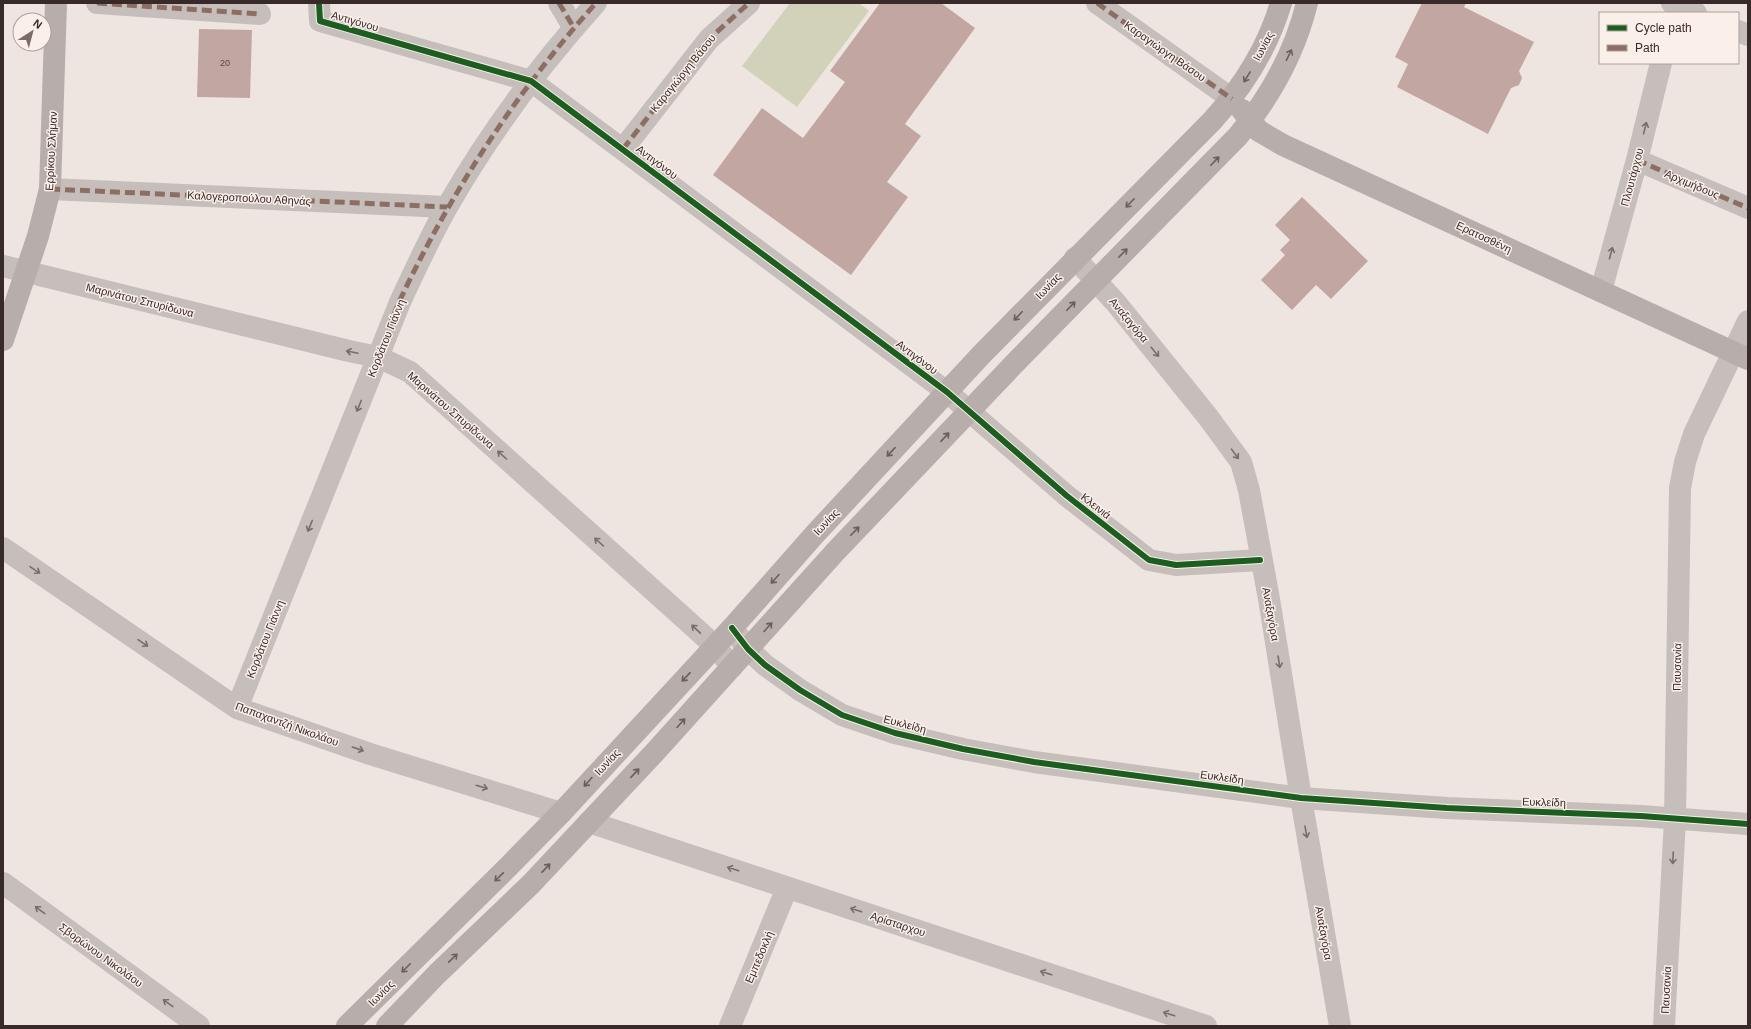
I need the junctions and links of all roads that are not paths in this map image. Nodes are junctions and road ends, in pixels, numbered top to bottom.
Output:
1 (56, 3) edge
2 (97, 3) edge
3 (560, 3) edge
4 (596, 3) edge
5 (749, 3) edge
6 (1097, 3) edge
7 (1281, 3) edge
8 (1308, 3) edge
9 (1674, 6) edge
10 (319, 12) edge
11 (1693, 12) edge
12 (260, 14) dead end
13 (574, 28) junction
14 (1661, 64) edge
15 (531, 81) junction
16 (1232, 99) junction
17 (1251, 120) junction
18 (622, 149) junction
19 (1637, 160) junction
20 (50, 189) junction
21 (447, 207) junction
22 (1748, 208) edge
23 (1075, 258) junction
24 (3, 266) edge
25 (26, 272) junction
26 (1095, 281) junction
27 (1601, 291) junction
28 (1748, 321) edge
29 (3, 340) edge
30 (1741, 356) edge
31 (378, 357) junction
32 (947, 392) junction
33 (970, 410) junction
34 (3, 548) edge
35 (1260, 560) junction
36 (732, 628) junction
37 (715, 646) junction
38 (748, 649) junction
39 (732, 667) junction
40 (237, 708) junction
41 (1301, 798) junction
42 (561, 812) junction
43 (1675, 819) junction
44 (590, 822) junction
45 (1748, 824) edge
46 (3, 883) edge
47 (787, 888) junction
48 (199, 1026) edge
49 (347, 1026) edge
50 (387, 1026) edge
51 (730, 1026) edge
52 (1206, 1026) edge
53 (1340, 1026) edge
54 (1664, 1026) edge

1 - 20 main road, Ερρίκου Σλήμαν
2 - 12 street
3 - 13 street
4 - 13 street, Κορδάτου Γιάννη
5 - 18 street, Καραγιώργη Βάσου
6 - 16 street, Καραγιώργη Βάσου
7 -> 16 main road, Ιωνίας
17 -> 8 main road
9 - 11 street
10 - 15 street, Αντιγόνου
13 - 15 street, Κορδάτου Γιάννη
19 -> 14 street, Πλουτάρχου
15 - 18 street, Αντιγόνου
15 - 21 street, Κορδάτου Γιάννη
16 - 17 main road, Ερατοσθένη
16 -> 23 main road, Ιωνίας
26 -> 17 main road
17 - 27 main road, Ερατοσθένη
18 - 32 street, Αντιγόνου
19 - 22 street, Αρχιμήδους
27 -> 19 street, Πλουτάρχου
20 - 21 street, Καλογεροπούλου Αθηνάς
20 - 25 main road, Ερρίκου Σλήμαν
21 - 31 street, Κορδάτου Γιάννη
23 - 26 street, Αναξαγόρα
23 -> 32 main road, Ιωνίας
24 - 25 street, Μαρινάτου Σπυρίδωνα
25 - 29 main road, Ερρίκου Σλήμαν
31 -> 25 street, Μαρινάτου Σπυρίδωνα
33 -> 26 main road
26 -> 35 street, Αναξαγόρα
27 - 30 main road, Ερατοσθένη
28 - 30 street, Παυσανία
30 - 43 street, Παυσανία
37 -> 31 street, Μαρινάτου Σπυρίδωνα
31 -> 40 street, Κορδάτου Γιάννη
32 - 33 street, Κλεινιά
32 -> 36 main road, Ιωνίας
33 - 35 street, Κλεινιά
38 -> 33 main road
34 -> 40 street, Παπαχαντζή Νικολάου
35 -> 41 street, Αναξαγόρα
36 - 37 main road, Ιωνίας
36 - 38 street, Ευκλείδη
37 - 39 street, Μαρινάτου Σπυρίδωνα
37 -> 42 main road, Ιωνίας
38 - 39 main road
38 - 41 street, Ευκλείδη
44 -> 39 main road
40 -> 42 street, Παπαχαντζή Νικολάου
41 - 43 street, Ευκλείδη
41 -> 53 street, Αναξαγόρα
42 - 44 main road
42 -> 49 main road, Ιωνίας
43 - 45 street, Ευκλείδη
43 -> 54 street, Παυσανία
47 -> 44 street, Αρίσταρχου
50 -> 44 main road
48 -> 46 street, Σβορώνου Νικολάου
47 - 51 street, Εμπεδοκλή
52 -> 47 street, Αρίσταρχου

